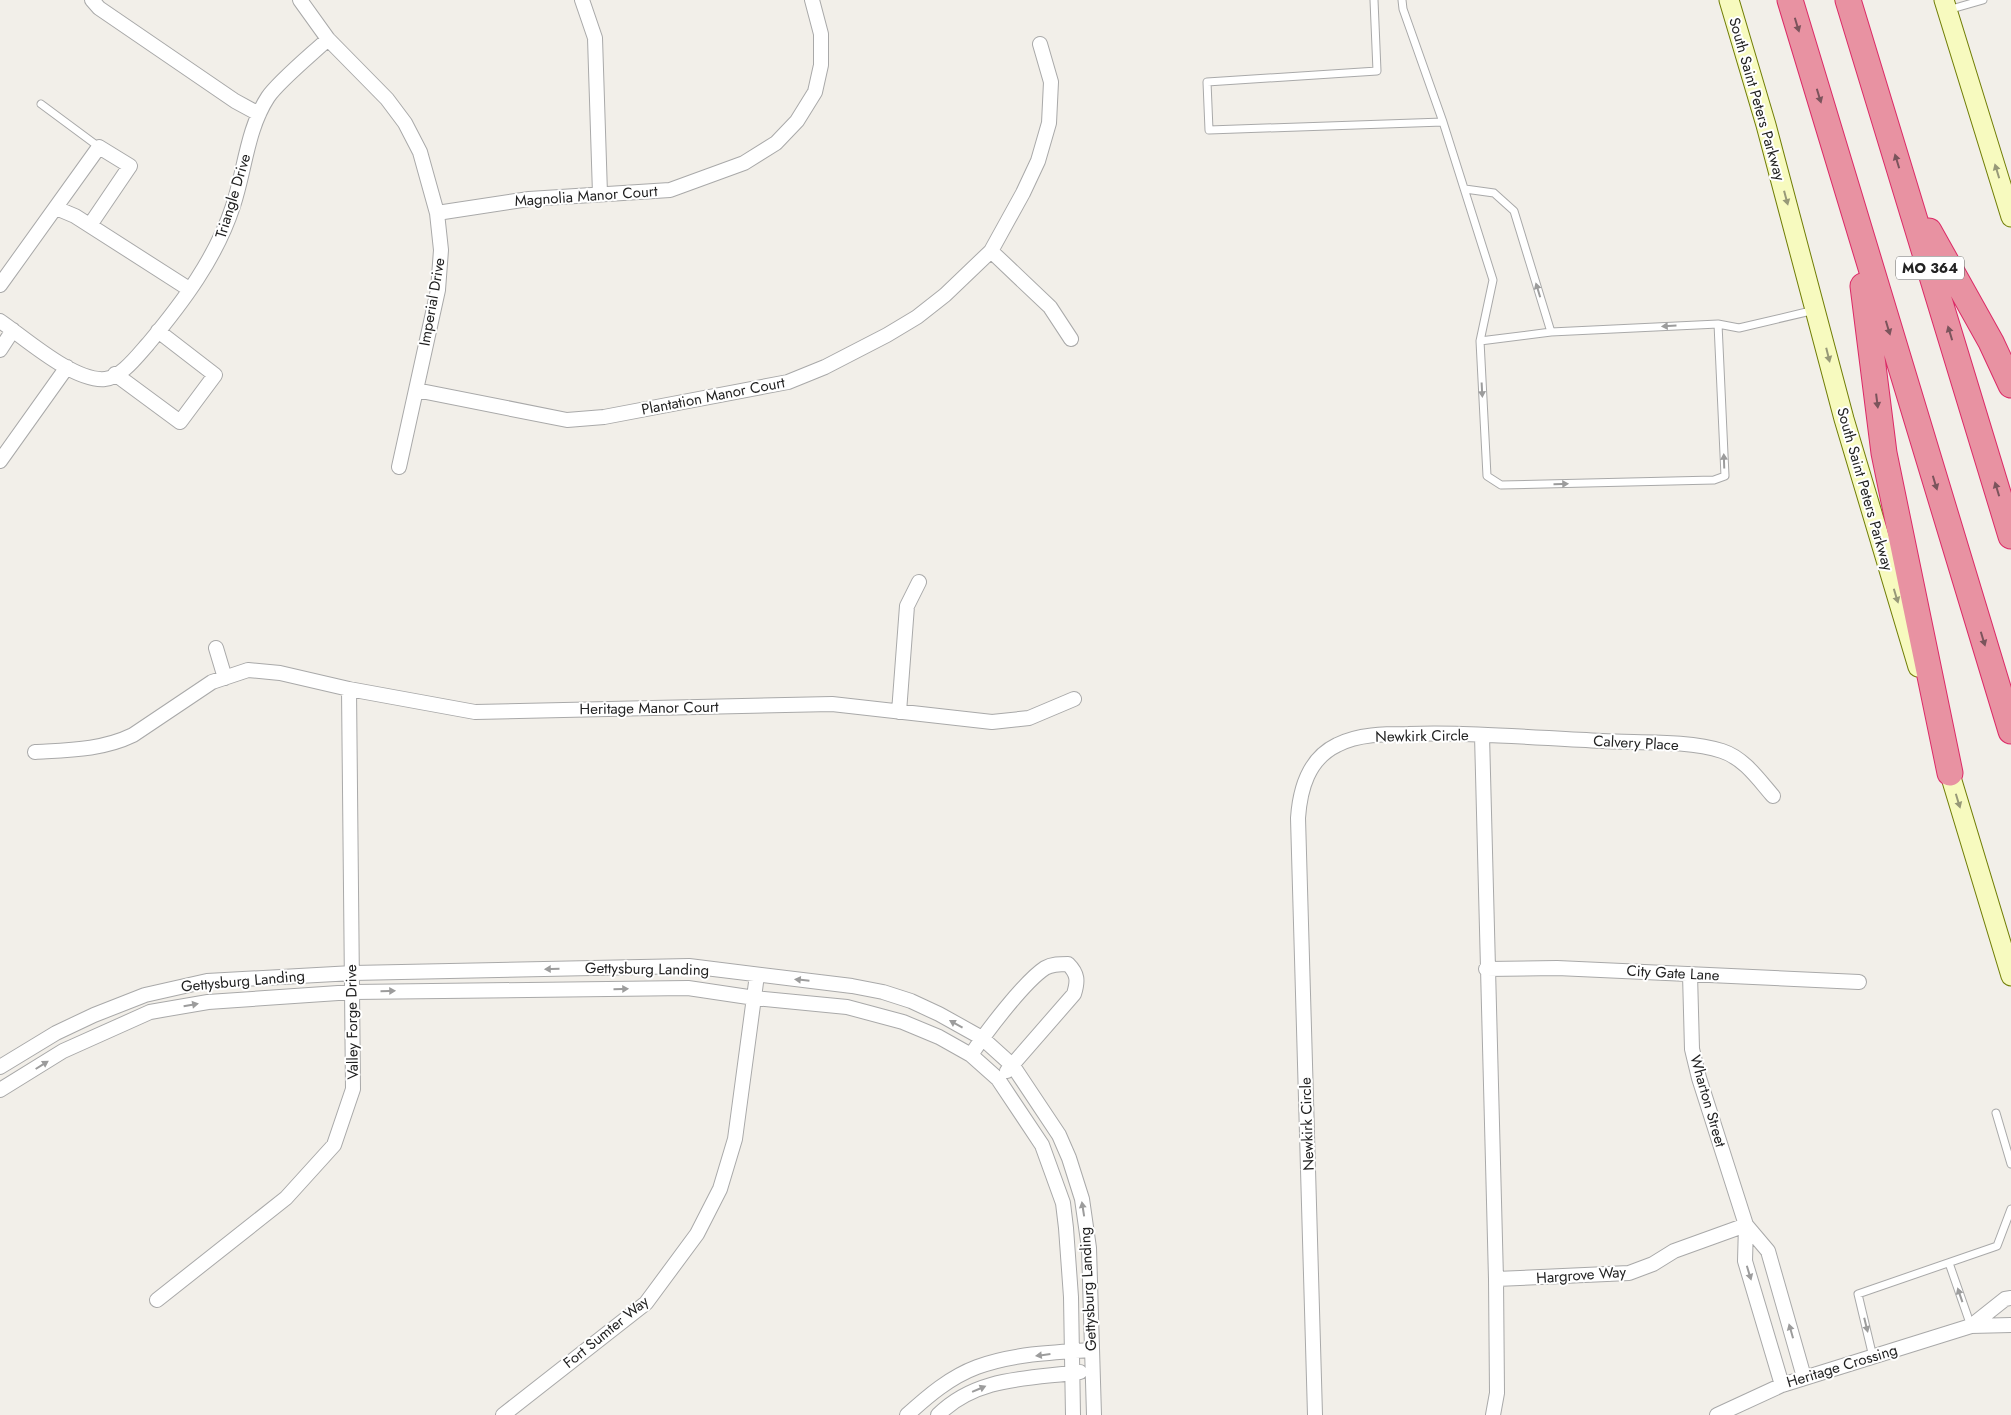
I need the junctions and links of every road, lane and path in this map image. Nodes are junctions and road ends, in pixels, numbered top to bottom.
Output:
1 (92, 0) edge
2 (300, 0) edge
3 (582, 0) edge
4 (812, 0) edge
5 (1374, 0) edge
6 (1402, 0) edge
7 (1729, 0) edge
8 (1790, 0) edge
9 (1848, 0) edge
10 (1983, 0) edge
11 (1946, 5) edge
12 (328, 39) junction
13 (1040, 44) dead end
14 (41, 104) dead end
15 (259, 114) junction
16 (1443, 122) junction
17 (99, 147) junction
18 (1906, 188) junction
19 (1465, 190) junction
20 (600, 194) junction
21 (56, 208) junction
22 (437, 213) junction
23 (1854, 214) junction
24 (2011, 217) edge
25 (90, 226) junction
26 (991, 250) junction
27 (0, 285) edge
28 (189, 289) junction
29 (1816, 310) junction
30 (0, 321) edge
31 (1718, 324) junction
32 (13, 330) junction
33 (158, 331) junction
34 (1551, 332) junction
35 (1071, 339) dead end
36 (1480, 341) junction
37 (0, 350) edge
38 (66, 367) junction
39 (115, 374) junction
40 (2011, 385) edge
41 (416, 390) junction
42 (0, 461) edge
43 (399, 467) dead end
44 (2011, 536) edge
45 (919, 582) dead end
46 (216, 648) dead end
47 (225, 678) junction
48 (349, 689) junction
49 (1074, 698) dead end
50 (899, 712) junction
51 (2011, 732) edge
52 (1482, 735) junction
53 (35, 752) dead end
54 (1950, 773) junction
55 (1773, 796) dead end
56 (1486, 969) junction
57 (353, 973) junction
58 (1690, 974) junction
59 (757, 975) junction
60 (2011, 976) edge
61 (1859, 982) dead end
62 (353, 992) junction
63 (755, 998) junction
64 (982, 1038) junction
65 (971, 1054) junction
66 (1013, 1066) junction
67 (0, 1068) edge
68 (998, 1079) junction
69 (0, 1090) edge
70 (1996, 1114) dead end
71 (2011, 1164) edge
72 (2011, 1209) edge
73 (1746, 1225) junction
74 (1949, 1263) junction
75 (1496, 1279) junction
76 (2011, 1298) edge
77 (157, 1300) dead end
78 (1971, 1326) junction
79 (2011, 1326) edge
80 (1092, 1350) junction
81 (1071, 1351) junction
82 (1873, 1357) junction
83 (1092, 1370) junction
84 (1072, 1373) junction
85 (1804, 1377) junction
86 (1782, 1385) junction
87 (503, 1415) edge
88 (907, 1415) edge
89 (938, 1415) edge
90 (1073, 1415) edge
91 (1094, 1415) edge
92 (1315, 1415) edge
93 (1493, 1415) edge
94 (1717, 1415) edge

1 - 15 street
2 - 12 street, Imperial Drive
3 - 20 street
4 - 20 street, Magnolia Manor Court
5 - 16 lane
6 - 16 lane
7 -> 29 main road, South Saint Peters Parkway
8 -> 23 highway, MO 364
18 -> 9 highway, MO 364
10 - 11 lane
24 -> 11 main road
12 - 15 street, Triangle Drive
12 - 22 street, Imperial Drive
13 - 26 street, Plantation Manor Court
14 - 17 lane
15 - 28 street, Triangle Drive
16 - 19 lane
17 - 21 street
17 - 25 street
18 - 40 highway
44 -> 18 highway, MO 364
34 -> 19 lane
19 - 36 lane
20 - 22 street, Magnolia Manor Court
21 - 25 street
21 - 27 street
22 - 41 street, Imperial Drive
23 -> 51 highway, MO 364
23 -> 54 highway
25 - 28 street
26 - 35 street
26 - 41 street, Plantation Manor Court
28 - 33 street, Triangle Drive
29 - 31 lane
29 -> 54 main road, South Saint Peters Parkway
30 - 32 street
31 -> 34 lane
36 -> 31 lane
32 - 37 street
32 - 38 street
33 - 39 street, Triangle Drive
33 - 39 street
34 - 36 lane
38 - 39 street
38 - 42 street
41 - 43 street, Imperial Drive
45 - 50 street
46 - 47 street
47 - 48 street, Heritage Manor Court
47 - 53 street, Heritage Manor Court
48 - 50 street, Heritage Manor Court
48 - 57 street, Valley Forge Drive
49 - 50 street, Heritage Manor Court
52 - 55 street, Calvery Place
52 - 56 street, Newkirk Circle
52 - 92 street, Newkirk Circle
54 -> 60 main road, South Saint Peters Parkway
56 - 58 street, City Gate Lane
56 - 75 street, Newkirk Circle
59 -> 57 street, Gettysburg Landing
57 - 62 street, Valley Forge Drive
57 - 67 street, Gettysburg Landing
58 - 61 street, City Gate Lane
58 - 73 street, Wharton Street
59 - 63 street, Fort Sumter Way
64 -> 59 street, Gettysburg Landing
62 -> 63 street, Gettysburg Landing
69 -> 62 street, Gettysburg Landing
62 - 77 street, Valley Forge Drive
63 - 65 street, Gettysburg Landing
63 - 87 street, Fort Sumter Way
64 - 65 street
64 - 66 street, Gettysburg Landing
64 - 66 street
65 - 68 street, Gettysburg Landing
66 - 68 street
80 -> 66 street, Gettysburg Landing
68 - 81 street, Gettysburg Landing
70 - 71 lane
72 - 74 lane
73 - 75 street, Hargrove Way
85 -> 73 street, Wharton Street
73 -> 86 street, Wharton Street
78 -> 74 lane
74 -> 82 lane
75 - 93 street, Newkirk Circle
76 - 78 street, Heritage Crossing
78 - 79 street, Heritage Crossing
78 - 82 street, Heritage Crossing
80 - 81 street
80 - 83 street, Gettysburg Landing
81 - 84 street, Gettysburg Landing
81 -> 88 street
82 - 85 street, Heritage Crossing
83 - 84 street
83 - 91 street, Gettysburg Landing
89 -> 84 street
84 - 90 street, Gettysburg Landing
85 - 86 street, Heritage Crossing
86 - 94 street, Heritage Crossing

